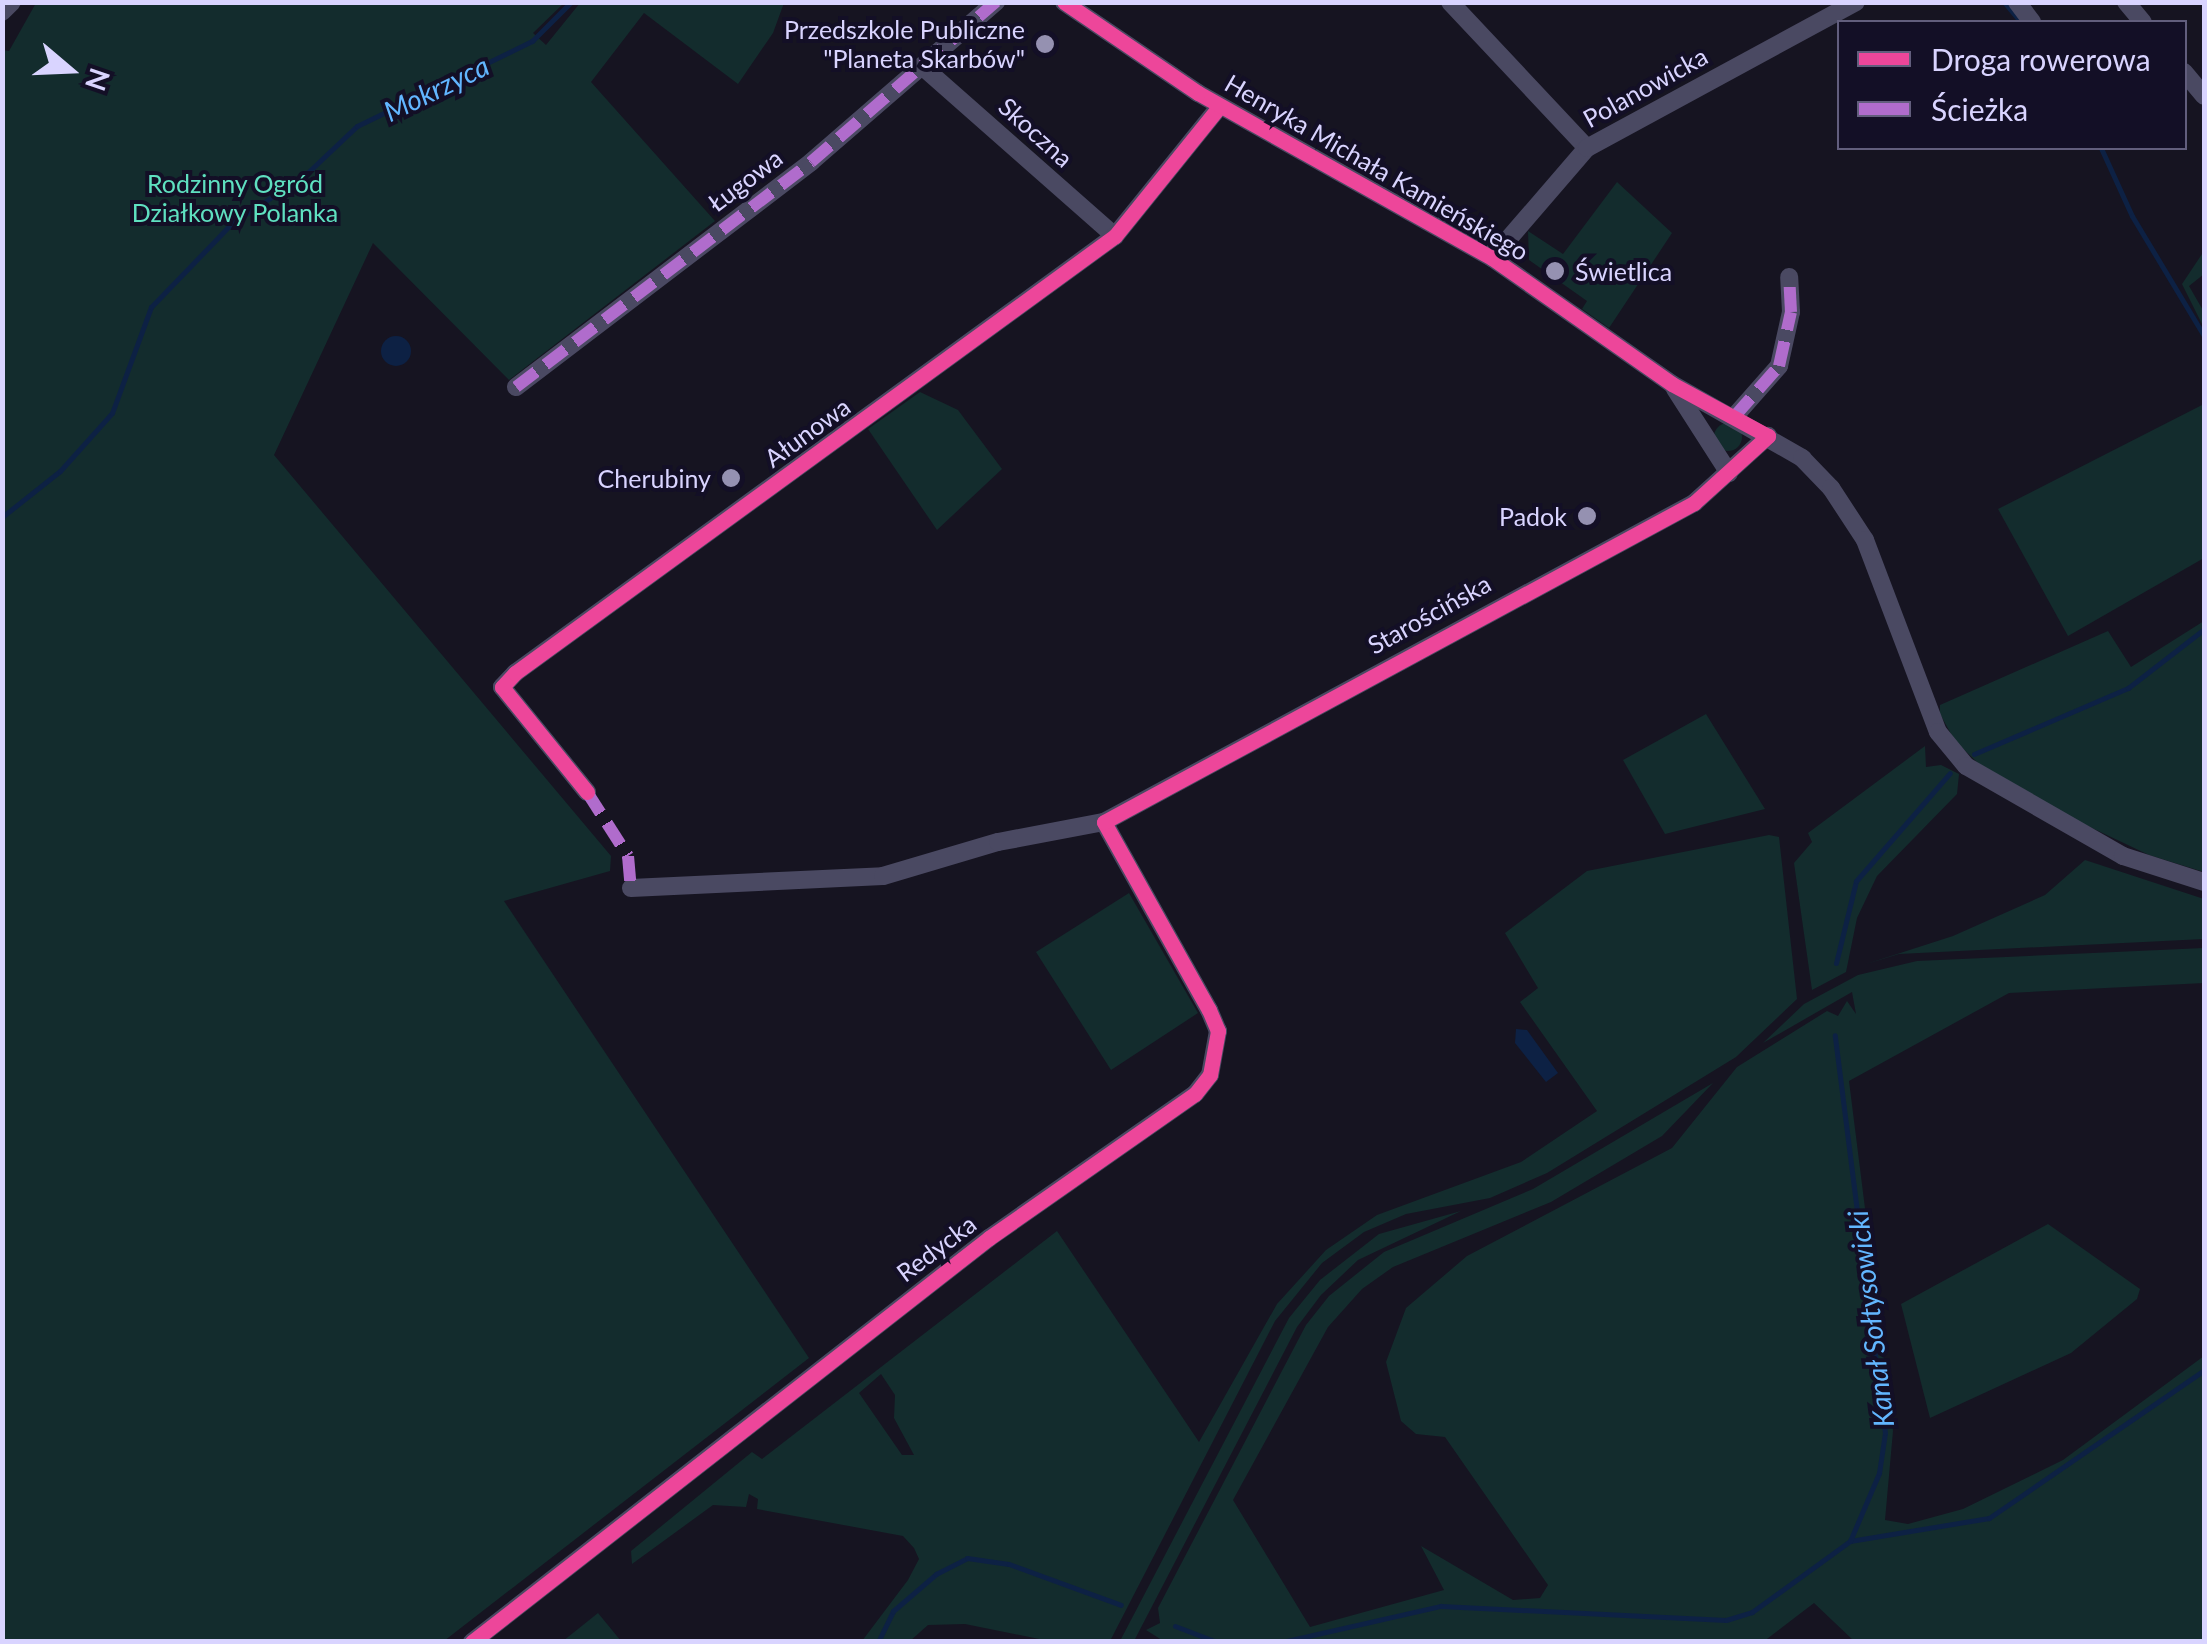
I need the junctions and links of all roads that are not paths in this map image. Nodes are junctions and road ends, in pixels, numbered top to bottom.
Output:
1 (12, 2) edge
2 (996, 2) edge
3 (1064, 2) edge
4 (1450, 2) edge
5 (1856, 2) edge
6 (1820, 10) edge
7 (2, 12) edge
8 (923, 67) junction
9 (2187, 76) edge
10 (2204, 96) edge
11 (1220, 106) junction
12 (1587, 148) junction
13 (1115, 236) junction
14 (1492, 258) junction
15 (1789, 277) dead end
16 (1672, 384) junction
17 (516, 387) dead end
18 (1734, 418) junction
19 (1768, 436) junction
20 (1729, 473) junction
21 (587, 792) dead end
22 (1104, 822) junction
23 (2204, 882) edge
24 (630, 888) dead end
25 (472, 1642) edge

1 - 7 street
2 - 8 street, Ługowa
3 - 11 street, Henryka Michała Kamieńskiego
4 - 12 street
5 - 6 street, Polanowicka
6 - 12 street, Polanowicka
8 - 13 street, Skoczna
8 - 17 street, Ługowa
9 - 10 street
11 - 13 street, Ałunowa
11 - 14 street, Henryka Michała Kamieńskiego
12 - 14 street, Polanowicka
13 - 21 street, Ałunowa
14 - 16 street, Henryka Michała Kamieńskiego
15 - 18 street
16 - 18 street, Henryka Michała Kamieńskiego
16 - 20 street
18 - 19 street, Henryka Michała Kamieńskiego
19 - 20 street, Starościńska
19 - 23 street, Henryka Michała Kamieńskiego
20 - 22 street, Starościńska
22 - 24 street, Starościńska
22 - 25 street, Redycka

